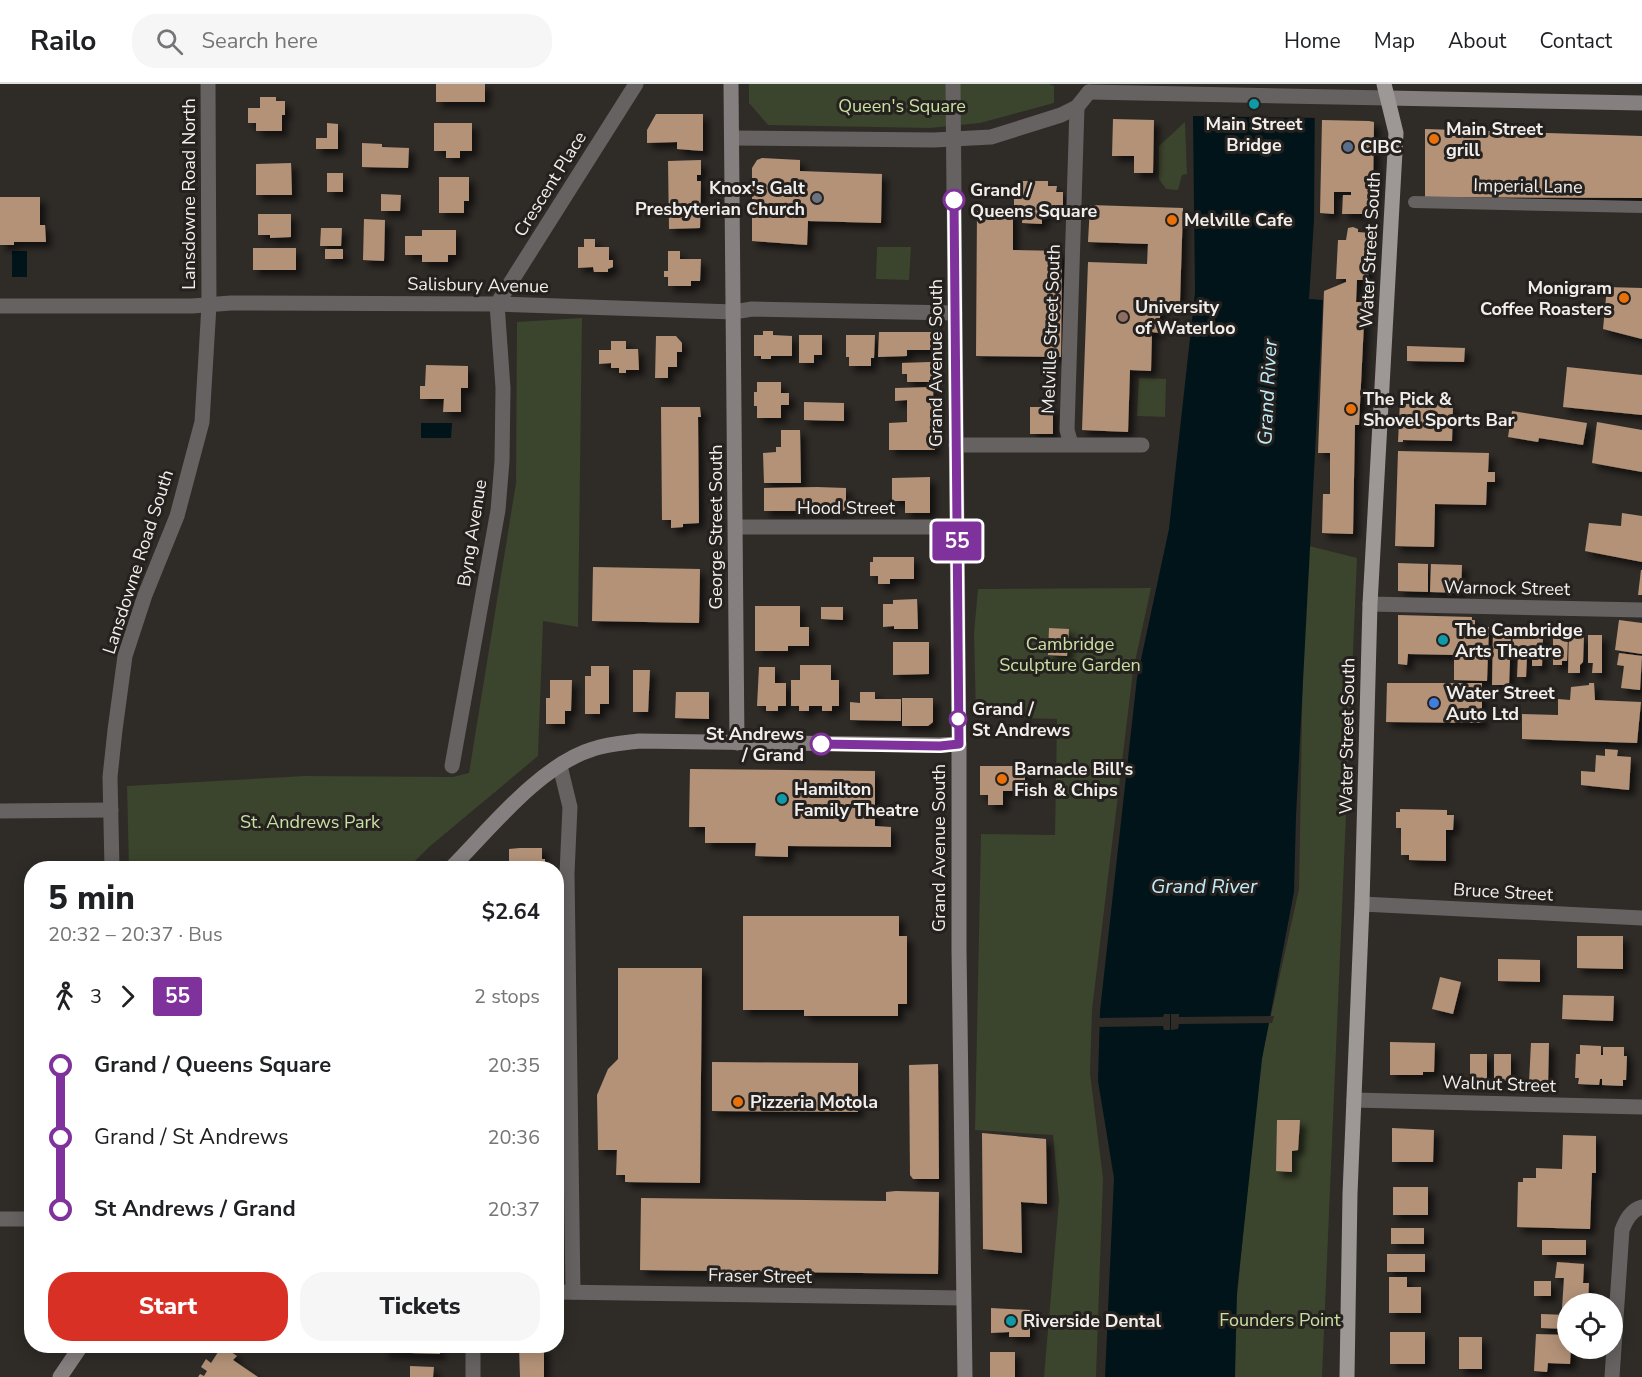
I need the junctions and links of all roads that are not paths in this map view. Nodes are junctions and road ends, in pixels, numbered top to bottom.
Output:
1 (208, 84) edge
2 (636, 84) edge
3 (731, 84) edge
4 (953, 84) edge
5 (1086, 87) edge
6 (1386, 91) edge
7 (1642, 103) edge
8 (1077, 107) junction
9 (732, 138) junction
10 (953, 140) junction
11 (1414, 202) dead end
12 (1642, 207) edge
13 (208, 304) junction
14 (497, 304) junction
15 (0, 306) edge
16 (734, 312) junction
17 (955, 313) junction
18 (1071, 444) junction
19 (956, 445) junction
20 (1142, 445) dead end
21 (736, 527) junction
22 (957, 527) junction
23 (1370, 604) junction
24 (1642, 610) edge
25 (737, 742) junction
26 (959, 744) junction
27 (452, 766) dead end
28 (560, 766) junction
29 (111, 810) junction
30 (0, 811) edge
31 (112, 861) edge
32 (458, 861) edge
33 (1362, 904) junction
34 (1642, 918) edge
35 (1354, 1100) junction
36 (1642, 1107) edge
37 (1642, 1207) edge
38 (0, 1219) edge
39 (24, 1219) edge
40 (564, 1292) edge
41 (573, 1292) junction
42 (963, 1298) junction
43 (76, 1353) edge
44 (473, 1353) edge
45 (60, 1377) edge
46 (473, 1377) edge
47 (965, 1377) edge
48 (1347, 1377) edge
49 (1612, 1377) edge

1 - 13 street, Lansdowne Road North
2 - 14 street, Crescent Place
3 - 9 main road, George Street South
4 - 10 street, Grand Avenue South
5 - 6 street
5 - 8 street
6 - 7 main road
6 - 23 main road, Water Street South
8 - 10 street
8 - 18 street, Melville Street South
9 - 10 street
9 - 16 main road, George Street South
10 - 17 street, Grand Avenue South
11 - 12 street, Imperial Lane
13 - 14 street, Salisbury Avenue
13 - 15 street, Salisbury Avenue
13 - 29 street, Lansdowne Road South
14 - 16 street, Salisbury Avenue
14 - 27 street, Byng Avenue
16 - 17 street, Salisbury Avenue
16 - 21 main road, George Street South
17 - 19 street, Grand Avenue South
18 - 19 street
18 - 20 street
19 - 22 street, Grand Avenue South
21 - 22 street, Hood Street
21 - 25 main road, George Street South
22 - 26 street, Grand Avenue South
23 - 24 street, Warnock Street
23 - 33 main road, Water Street South
25 - 26 main road
25 - 28 main road
26 - 42 main road, Grand Avenue South
28 - 32 main road
28 - 41 street
29 - 30 street
29 - 31 street, Lansdowne Road South
33 - 34 street, Bruce Street
33 - 35 main road, Water Street South
35 - 36 street, Walnut Street
35 - 48 main road, Water Street South
37 - 49 street
38 - 39 street
40 - 41 street, Fraser Street
41 - 42 street, Fraser Street
42 - 47 main road, Grand Avenue South
43 - 45 main road
44 - 46 street

